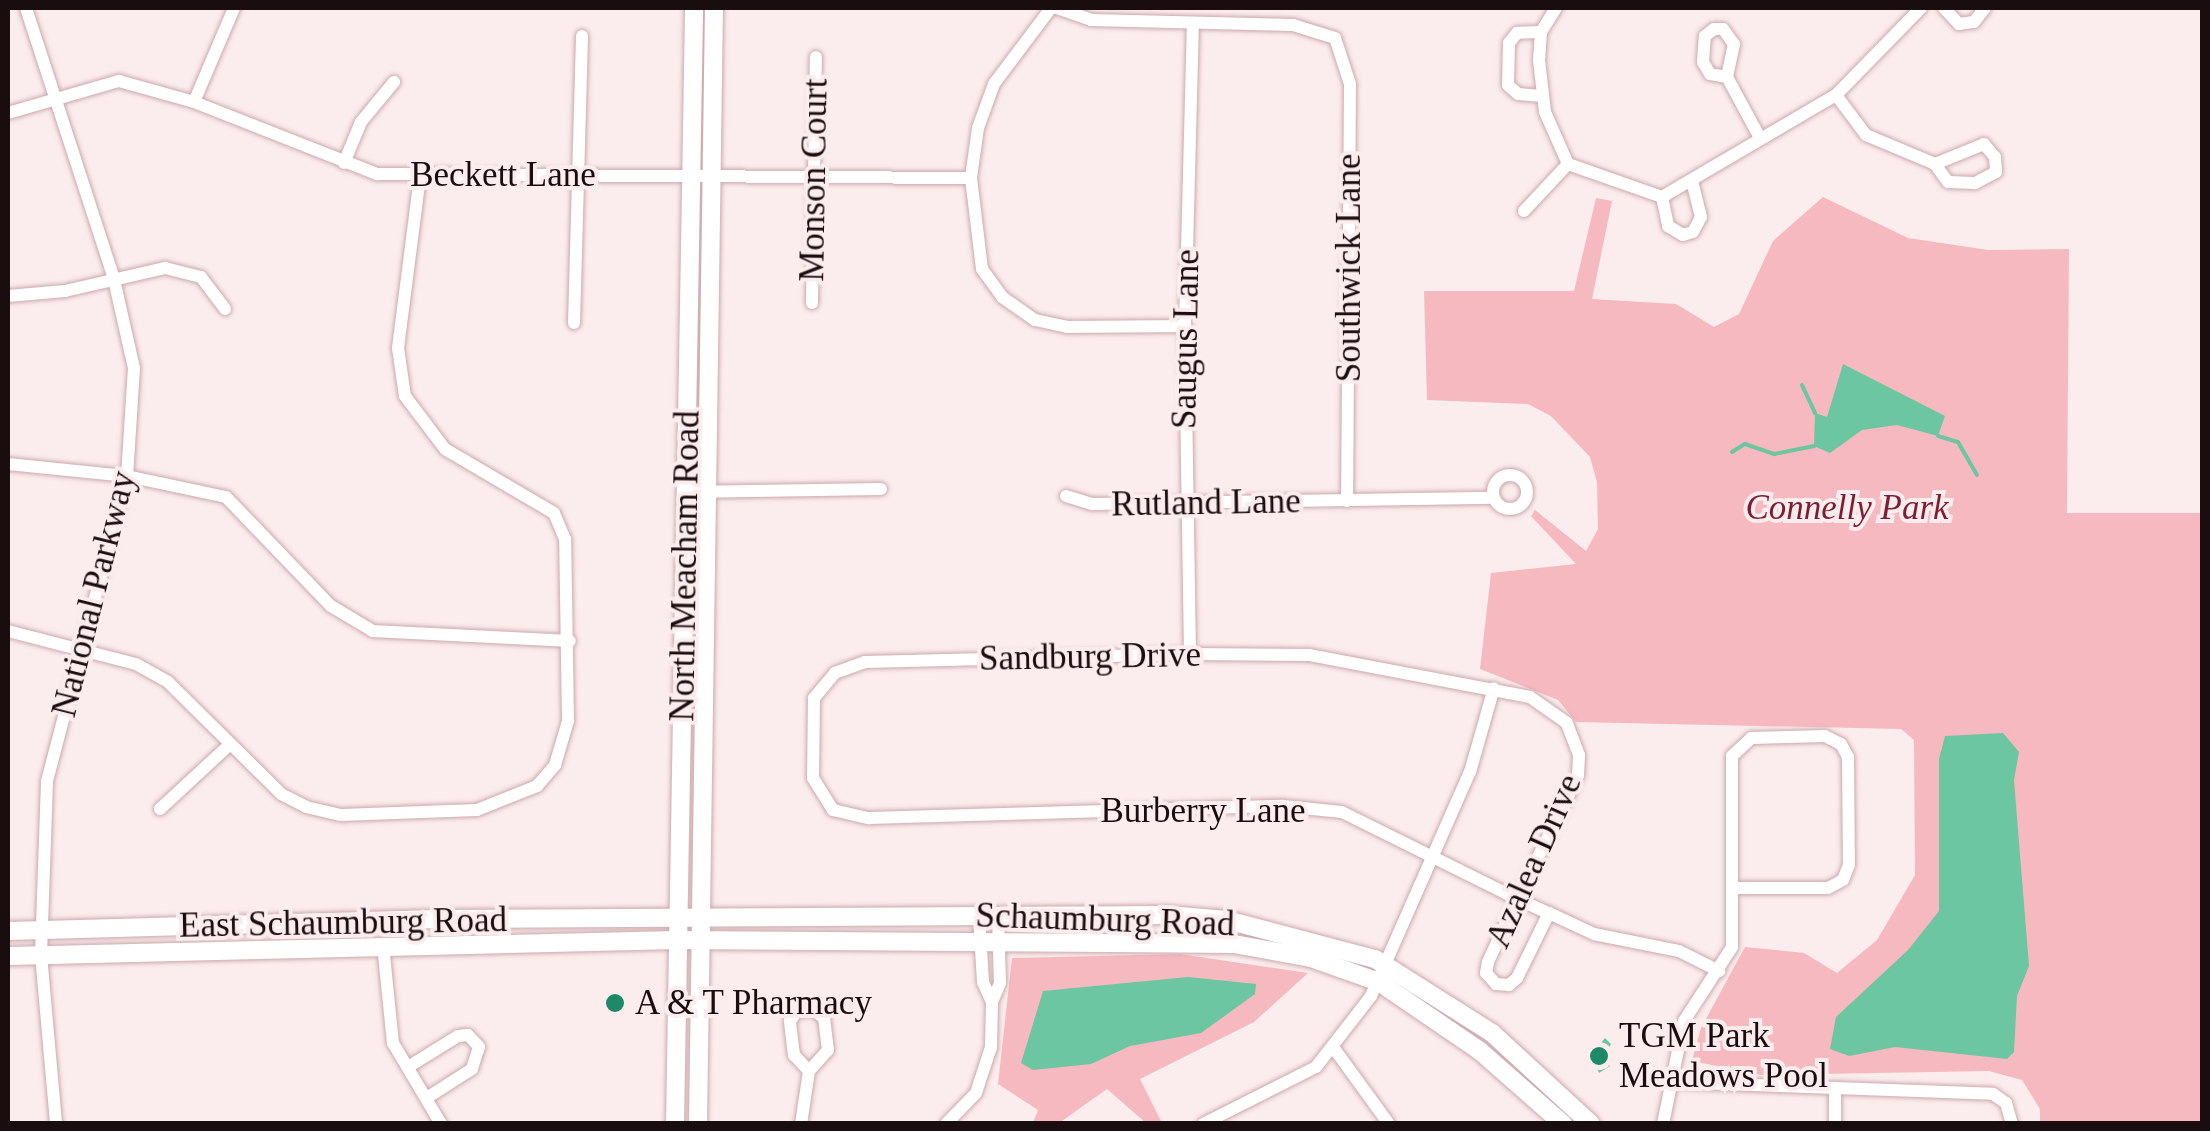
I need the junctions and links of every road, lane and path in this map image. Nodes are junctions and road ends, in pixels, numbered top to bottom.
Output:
1 (26, 8) edge
2 (234, 8) edge
3 (694, 8) edge
4 (714, 8) edge
5 (1054, 8) edge
6 (1556, 8) edge
7 (1921, 8) edge
8 (1944, 8) edge
9 (1984, 8) edge
10 (1193, 24) junction
11 (1542, 32) junction
12 (582, 36) dead end
13 (816, 57) dead end
14 (1727, 77) dead end
15 (394, 82) dead end
16 (1836, 94) junction
17 (1542, 96) junction
18 (53, 97) junction
19 (194, 102) junction
20 (8, 113) edge
21 (1760, 138) junction
22 (344, 163) junction
23 (1568, 164) junction
24 (1935, 164) junction
25 (691, 175) junction
26 (579, 176) junction
27 (711, 176) junction
28 (420, 177) junction
29 (814, 178) junction
30 (971, 178) junction
31 (1692, 184) junction
32 (1662, 197) junction
33 (1524, 211) dead end
34 (113, 275) junction
35 (8, 296) edge
36 (812, 303) dead end
37 (225, 309) dead end
38 (574, 324) dead end
39 (1185, 326) junction
40 (8, 464) edge
41 (127, 476) junction
42 (881, 489) dead end
43 (687, 492) junction
44 (708, 492) junction
45 (1066, 496) dead end
46 (1494, 498) dead end
47 (1347, 501) junction
48 (1185, 504) junction
49 (8, 632) edge
50 (570, 641) junction
51 (83, 648) junction
52 (1190, 654) junction
53 (1494, 688) junction
54 (230, 745) junction
55 (160, 808) dead end
56 (833, 810) joint
57 (1433, 857) junction
58 (1734, 888) junction
59 (1517, 899) junction
60 (1548, 913) junction
61 (989, 915) junction
62 (678, 920) junction
63 (702, 920) junction
64 (42, 930) junction
65 (8, 931) edge
66 (677, 940) junction
67 (702, 940) junction
68 (990, 942) junction
69 (383, 946) junction
70 (41, 954) junction
71 (8, 956) edge
72 (1719, 971) junction
73 (1383, 974) junction
74 (1333, 1047) junction
75 (408, 1067) junction
76 (809, 1071) junction
77 (1671, 1082) junction
78 (1835, 1092) junction
79 (428, 1097) junction
80 (1207, 1123) edge
81 (56, 1124) edge
82 (441, 1124) edge
83 (675, 1124) edge
84 (698, 1124) edge
85 (801, 1124) edge
86 (946, 1124) edge
87 (1389, 1124) edge
88 (1564, 1124) edge
89 (1591, 1124) edge
90 (1663, 1124) edge
91 (1834, 1124) edge
92 (2012, 1124) edge

1 - 18 street, National Parkway
2 - 19 street
3 - 25 main road, North Meacham Road
4 - 27 main road, North Meacham Road
5 - 10 street
5 - 30 street
6 - 11 street
7 - 16 street
8 - 9 street
10 - 39 street, Saugus Lane
10 - 47 street, Southwick Lane
11 - 17 street
11 - 17 street
12 - 26 street
13 - 29 street, Monson Court
14 - 21 street
15 - 22 street
16 - 21 street
16 - 24 street
17 - 23 street
18 - 19 street, Beckett Lane
18 - 20 street, Beckett Lane
18 - 34 street, National Parkway
19 - 22 street, Beckett Lane
21 - 31 street
22 - 28 street, Beckett Lane
23 - 32 street
23 - 33 street
24 - 24 street
25 - 26 street, Beckett Lane
25 - 27 street, Beckett Lane
25 - 43 main road, North Meacham Road
26 - 28 street, Beckett Lane
26 - 38 street
27 - 29 street, Beckett Lane
27 - 44 main road, North Meacham Road
28 - 50 street
29 - 30 street, Beckett Lane
29 - 36 street, Monson Court
30 - 39 street
31 - 32 street
31 - 32 street
34 - 35 street
34 - 37 street
34 - 41 street, National Parkway
39 - 48 street, Saugus Lane
40 - 41 street
41 - 50 street
41 - 51 street, National Parkway
42 - 44 street
43 - 44 street
43 - 62 main road, North Meacham Road
44 - 63 main road, North Meacham Road
45 - 48 street, Rutland Lane
46 - 47 street, Rutland Lane
47 - 48 street, Rutland Lane
48 - 52 street, Saugus Lane
49 - 51 street
50 - 54 street
51 - 54 street
51 - 64 street, National Parkway
52 - 53 street, Sandburg Drive
52 - 56 street, Sandburg Drive
53 - 57 street
53 - 59 street, Azalea Drive
54 - 55 street
56 - 57 street, Burberry Lane
57 - 59 street, Burberry Lane
57 - 73 street
58 - 58 street
58 - 72 street
59 - 60 street, Burberry Lane
59 - 60 street, Azalea Drive
60 - 72 street, Burberry Lane
61 - 63 main road, Schaumburg Road
61 - 68 street
61 - 73 main road, Schaumburg Road
62 - 63 main road, Schaumburg Road
62 - 64 main road, East Schaumburg Road
62 - 66 main road, North Meacham Road
63 - 67 main road, North Meacham Road
64 - 65 main road, East Schaumburg Road
64 - 70 street, National Parkway
66 - 67 main road, Schaumburg Road
66 - 69 main road, East Schaumburg Road
66 - 83 main road, North Meacham Road
67 - 68 main road, Schaumburg Road
67 - 84 main road, North Meacham Road
68 - 73 main road, Schaumburg Road
68 - 86 street
69 - 70 main road, East Schaumburg Road
69 - 75 street
70 - 71 main road, East Schaumburg Road
70 - 81 street, National Parkway
72 - 77 street
73 - 74 street
73 - 88 main road, Schaumburg Road
73 - 89 main road, Schaumburg Road
74 - 80 street
74 - 87 street
75 - 79 street
75 - 79 street
76 - 76 street
76 - 85 street
77 - 78 street
77 - 90 street
78 - 91 street
78 - 92 street
79 - 82 street

